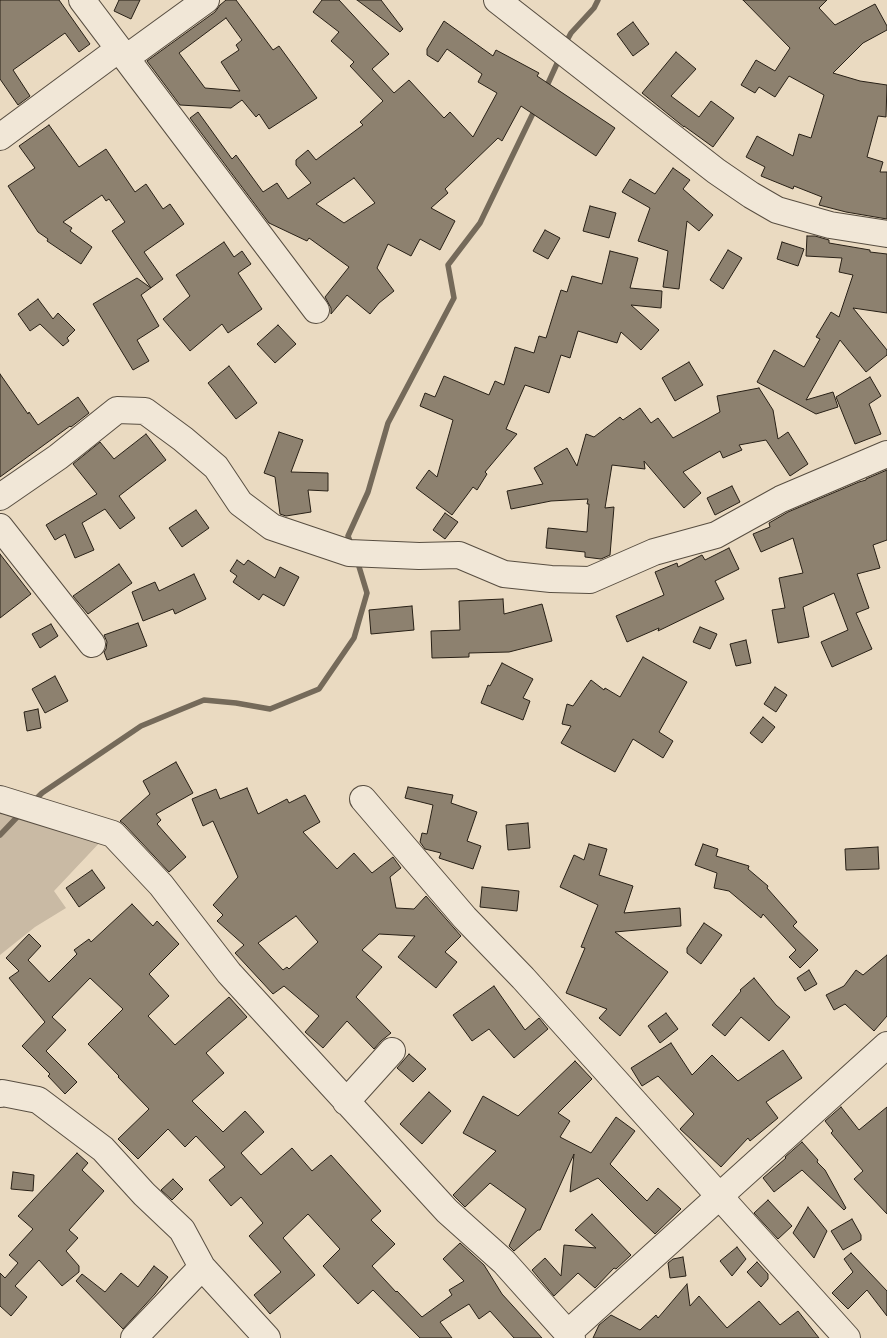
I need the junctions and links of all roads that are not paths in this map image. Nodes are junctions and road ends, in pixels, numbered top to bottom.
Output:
1 (82, 0) edge
2 (206, 0) edge
3 (497, 0) edge
4 (123, 54) junction
5 (0, 137) edge
6 (887, 234) edge
7 (316, 310) dead end
8 (887, 454) edge
9 (0, 497) edge
10 (0, 527) edge
11 (92, 644) dead end
12 (363, 799) dead end
13 (9, 802) edge
14 (887, 1045) edge
15 (392, 1051) dead end
16 (0, 1094) edge
17 (346, 1102) junction
18 (720, 1196) junction
19 (202, 1268) junction
20 (570, 1336) edge
21 (134, 1338) edge
22 (267, 1338) edge
23 (847, 1338) edge

1 - 4 street
2 - 4 street
3 - 6 street
4 - 5 street
4 - 7 street
8 - 9 street
10 - 11 street
12 - 18 street
13 - 17 street
14 - 18 street
15 - 17 street
16 - 19 street
17 - 20 street
18 - 20 street
18 - 23 street
19 - 21 street
19 - 22 street

